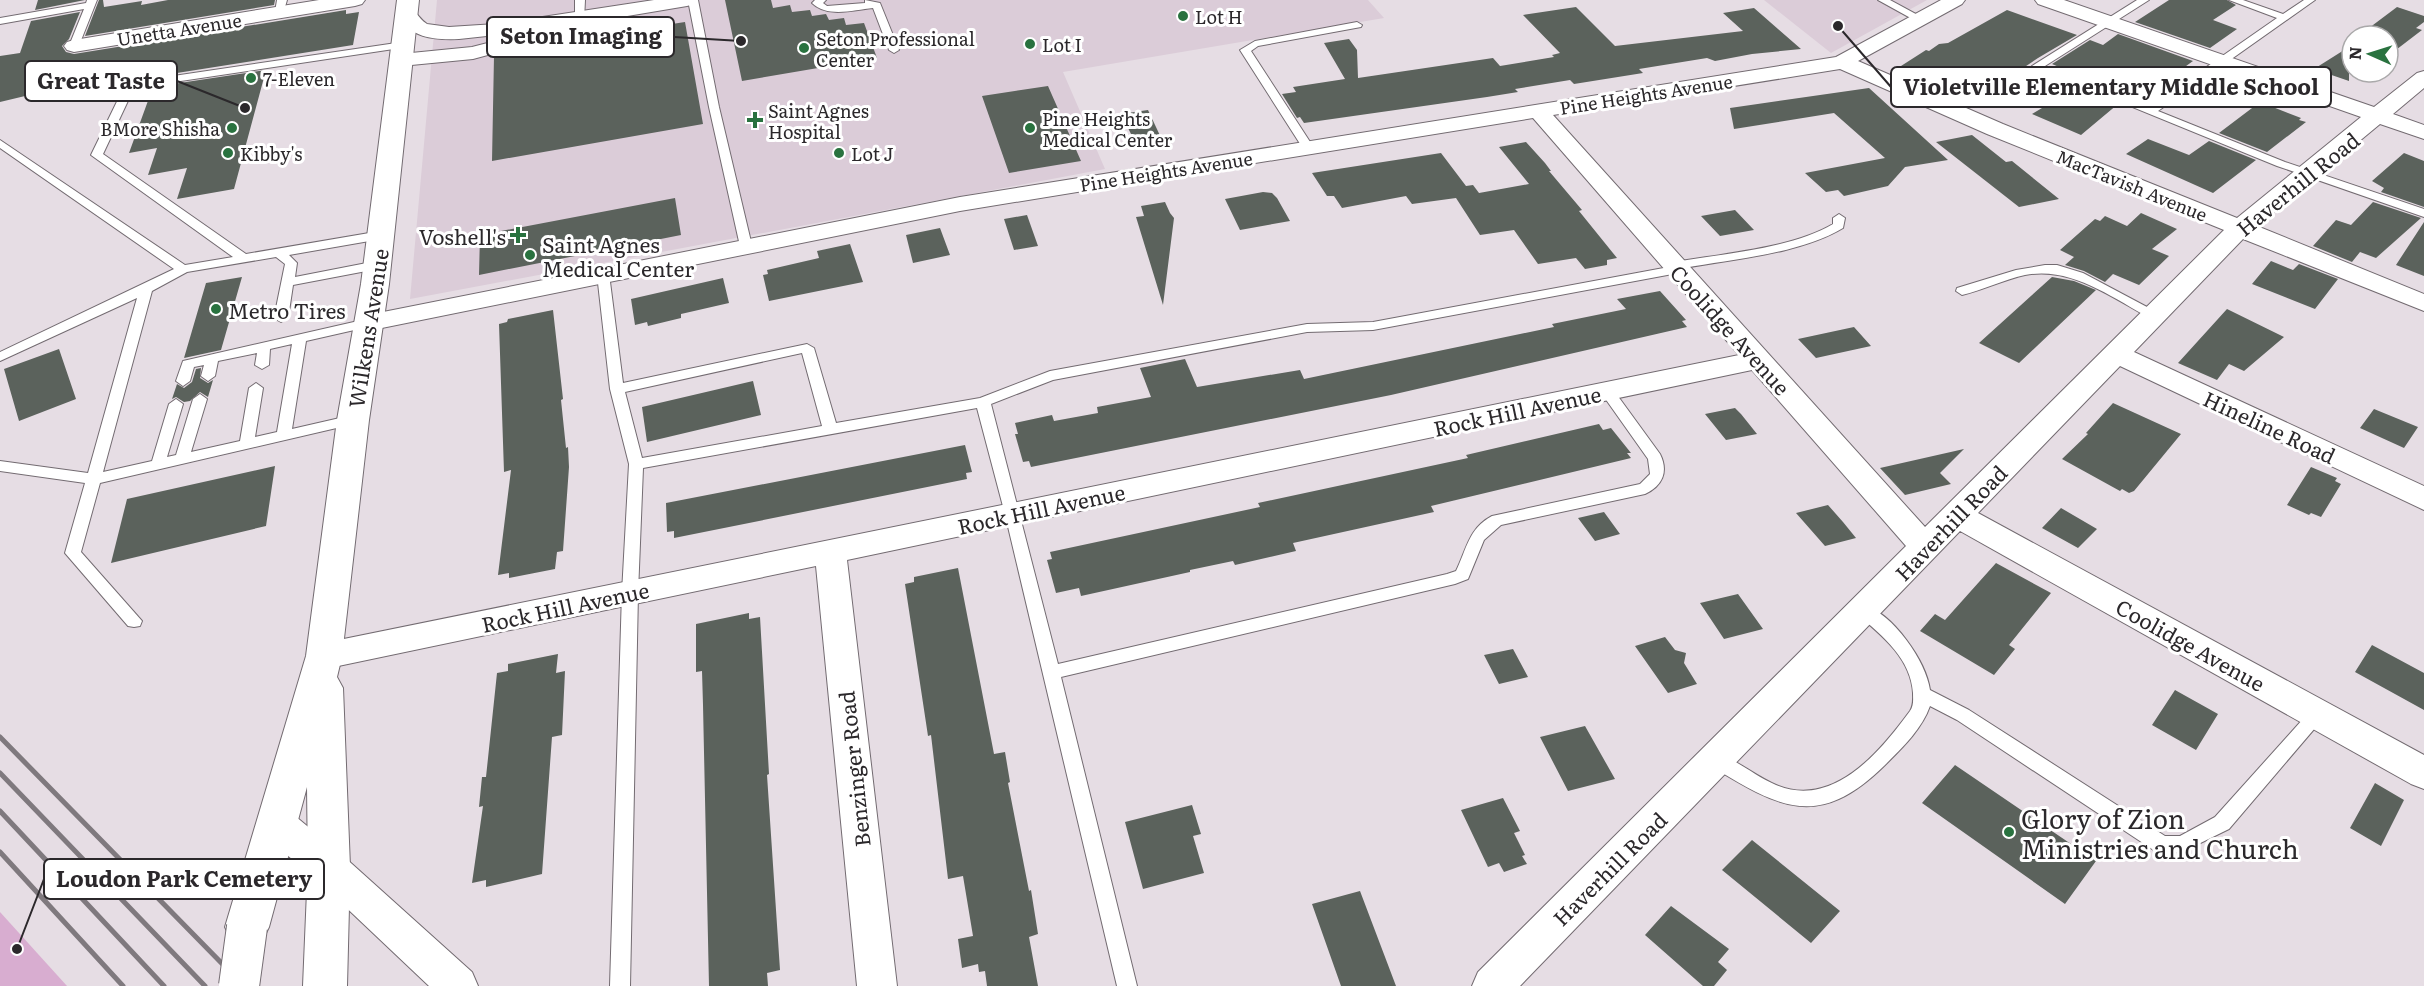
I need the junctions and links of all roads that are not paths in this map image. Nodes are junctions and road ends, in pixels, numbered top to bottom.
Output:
1 (355, 0) edge
2 (687, 0) edge
3 (693, 0) edge
4 (821, 0) edge
5 (866, 0) edge
6 (1883, 0) edge
7 (1955, 0) edge
8 (2045, 0) edge
9 (2144, 0) edge
10 (2234, 0) edge
11 (2310, 0) edge
12 (92, 2) edge
13 (877, 5) junction
14 (281, 6) edge
15 (407, 7) edge
16 (580, 9) edge
17 (2285, 18) junction
18 (1920, 19) junction
19 (0, 21) edge
20 (2108, 22) junction
21 (1358, 25) dead end
22 (74, 46) joint
23 (894, 50) dead end
24 (402, 52) junction
25 (1842, 62) junction
26 (2222, 62) junction
27 (2424, 77) edge
28 (1538, 111) junction
29 (2149, 112) junction
30 (2378, 116) junction
31 (2424, 132) edge
32 (0, 143) edge
33 (1308, 148) junction
34 (2308, 173) junction
35 (2424, 213) edge
36 (1839, 218) dead end
37 (2239, 229) junction
38 (381, 235) junction
39 (746, 246) junction
40 (278, 252) junction
41 (244, 259) junction
42 (377, 265) junction
43 (1677, 267) junction
44 (183, 269) junction
45 (603, 274) junction
46 (288, 282) junction
47 (146, 289) junction
48 (1962, 291) dead end
49 (2424, 303) edge
50 (2155, 315) junction
51 (281, 318) dead end
52 (367, 323) junction
53 (300, 338) junction
54 (264, 347) junction
55 (2115, 354) junction
56 (0, 357) edge
57 (212, 358) junction
58 (1759, 360) junction
59 (262, 365) dead end
60 (208, 376) dead end
61 (183, 381) dead end
62 (256, 388) dead end
63 (617, 389) junction
64 (1607, 391) junction
65 (200, 399) dead end
66 (983, 402) junction
67 (176, 404) dead end
68 (353, 420) junction
69 (830, 429) junction
70 (284, 436) junction
71 (247, 444) junction
72 (182, 459) junction
73 (158, 464) junction
74 (636, 464) junction
75 (0, 466) edge
76 (94, 479) junction
77 (2424, 499) edge
78 (1013, 514) junction
79 (1957, 515) junction
80 (1925, 547) junction
81 (830, 552) junction
82 (630, 593) junction
83 (1864, 611) junction
84 (134, 621) dead end
85 (324, 656) junction
86 (1050, 673) junction
87 (1921, 693) junction
88 (2318, 714) junction
89 (1715, 760) junction
90 (2424, 773) edge
91 (276, 823) junction
92 (329, 867) junction
93 (239, 986) edge
94 (326, 986) edge
95 (458, 986) edge
96 (620, 986) edge
97 (877, 986) edge
98 (1127, 986) edge
99 (1492, 986) edge

1 - 14 street, Unetta Avenue
2 - 16 street
3 - 39 lane
4 - 13 lane
5 - 13 lane
6 - 18 lane
7 - 18 street, Pine Heights Avenue
8 - 20 street
9 - 20 lane
10 - 17 lane
11 - 17 lane
12 - 19 lane
12 - 22 lane
13 - 23 lane
14 - 22 street, Unetta Avenue
15 - 16 street
15 - 24 main road, Wilkens Avenue
16 - 24 street
17 - 26 lane
18 - 25 street, Pine Heights Avenue
20 - 26 street
20 - 29 lane
21 - 33 lane
24 - 38 main road, Wilkens Avenue
24 - 41 lane
25 - 28 street, Pine Heights Avenue
25 - 37 street, MacTavish Avenue
26 - 29 lane
26 - 30 street
27 - 30 street, Haverhill Road
28 - 33 street, Pine Heights Avenue
28 - 43 street, Coolidge Avenue
29 - 34 lane
30 - 31 street
30 - 34 street, Haverhill Road
32 - 44 lane
33 - 39 street, Pine Heights Avenue
34 - 35 lane
34 - 37 street, Haverhill Road
36 - 43 lane
37 - 49 street, MacTavish Avenue
37 - 50 street, Haverhill Road
38 - 40 lane
38 - 42 main road, Wilkens Avenue
39 - 45 street, Pine Heights Avenue
40 - 41 lane
40 - 46 lane
41 - 44 lane
42 - 46 lane
42 - 52 main road, Wilkens Avenue
43 - 58 street, Coolidge Avenue
43 - 66 lane
44 - 47 lane
45 - 52 street, Pine Heights Avenue
45 - 63 lane
46 - 51 lane
47 - 56 lane
47 - 76 lane
48 - 50 lane
50 - 55 street, Haverhill Road
52 - 53 lane
52 - 68 main road, Wilkens Avenue
53 - 54 lane
53 - 70 lane
54 - 57 lane
54 - 59 lane
55 - 77 street, Hineline Road
55 - 79 street, Haverhill Road
57 - 60 lane
57 - 61 lane
58 - 64 street, Rock Hill Avenue
58 - 80 street, Coolidge Avenue
62 - 71 lane
63 - 69 lane
63 - 74 lane
64 - 78 street, Rock Hill Avenue
64 - 86 lane
65 - 72 lane
66 - 69 lane
66 - 78 lane
67 - 73 lane
68 - 70 lane
68 - 85 main road, Wilkens Avenue
69 - 74 lane
70 - 71 lane
71 - 72 lane
72 - 73 lane
73 - 76 lane
74 - 82 lane
75 - 76 lane
76 - 84 lane
78 - 81 street, Rock Hill Avenue
78 - 86 lane
79 - 80 street, Haverhill Road
79 - 88 street, Coolidge Avenue
80 - 83 street, Haverhill Road
81 - 82 street, Rock Hill Avenue
81 - 97 street, Benzinger Road
82 - 85 street, Rock Hill Avenue
82 - 96 lane
83 - 87 lane
83 - 89 street, Haverhill Road
85 - 91 main road, Wilkens Avenue
85 - 92 main road, Wilkens Avenue
86 - 98 lane
87 - 88 lane
87 - 89 lane
88 - 90 street, Coolidge Avenue
89 - 99 street, Haverhill Road
91 - 92 street
91 - 93 main road, Wilkens Avenue, bridge
92 - 94 main road, Wilkens Avenue
92 - 95 street

